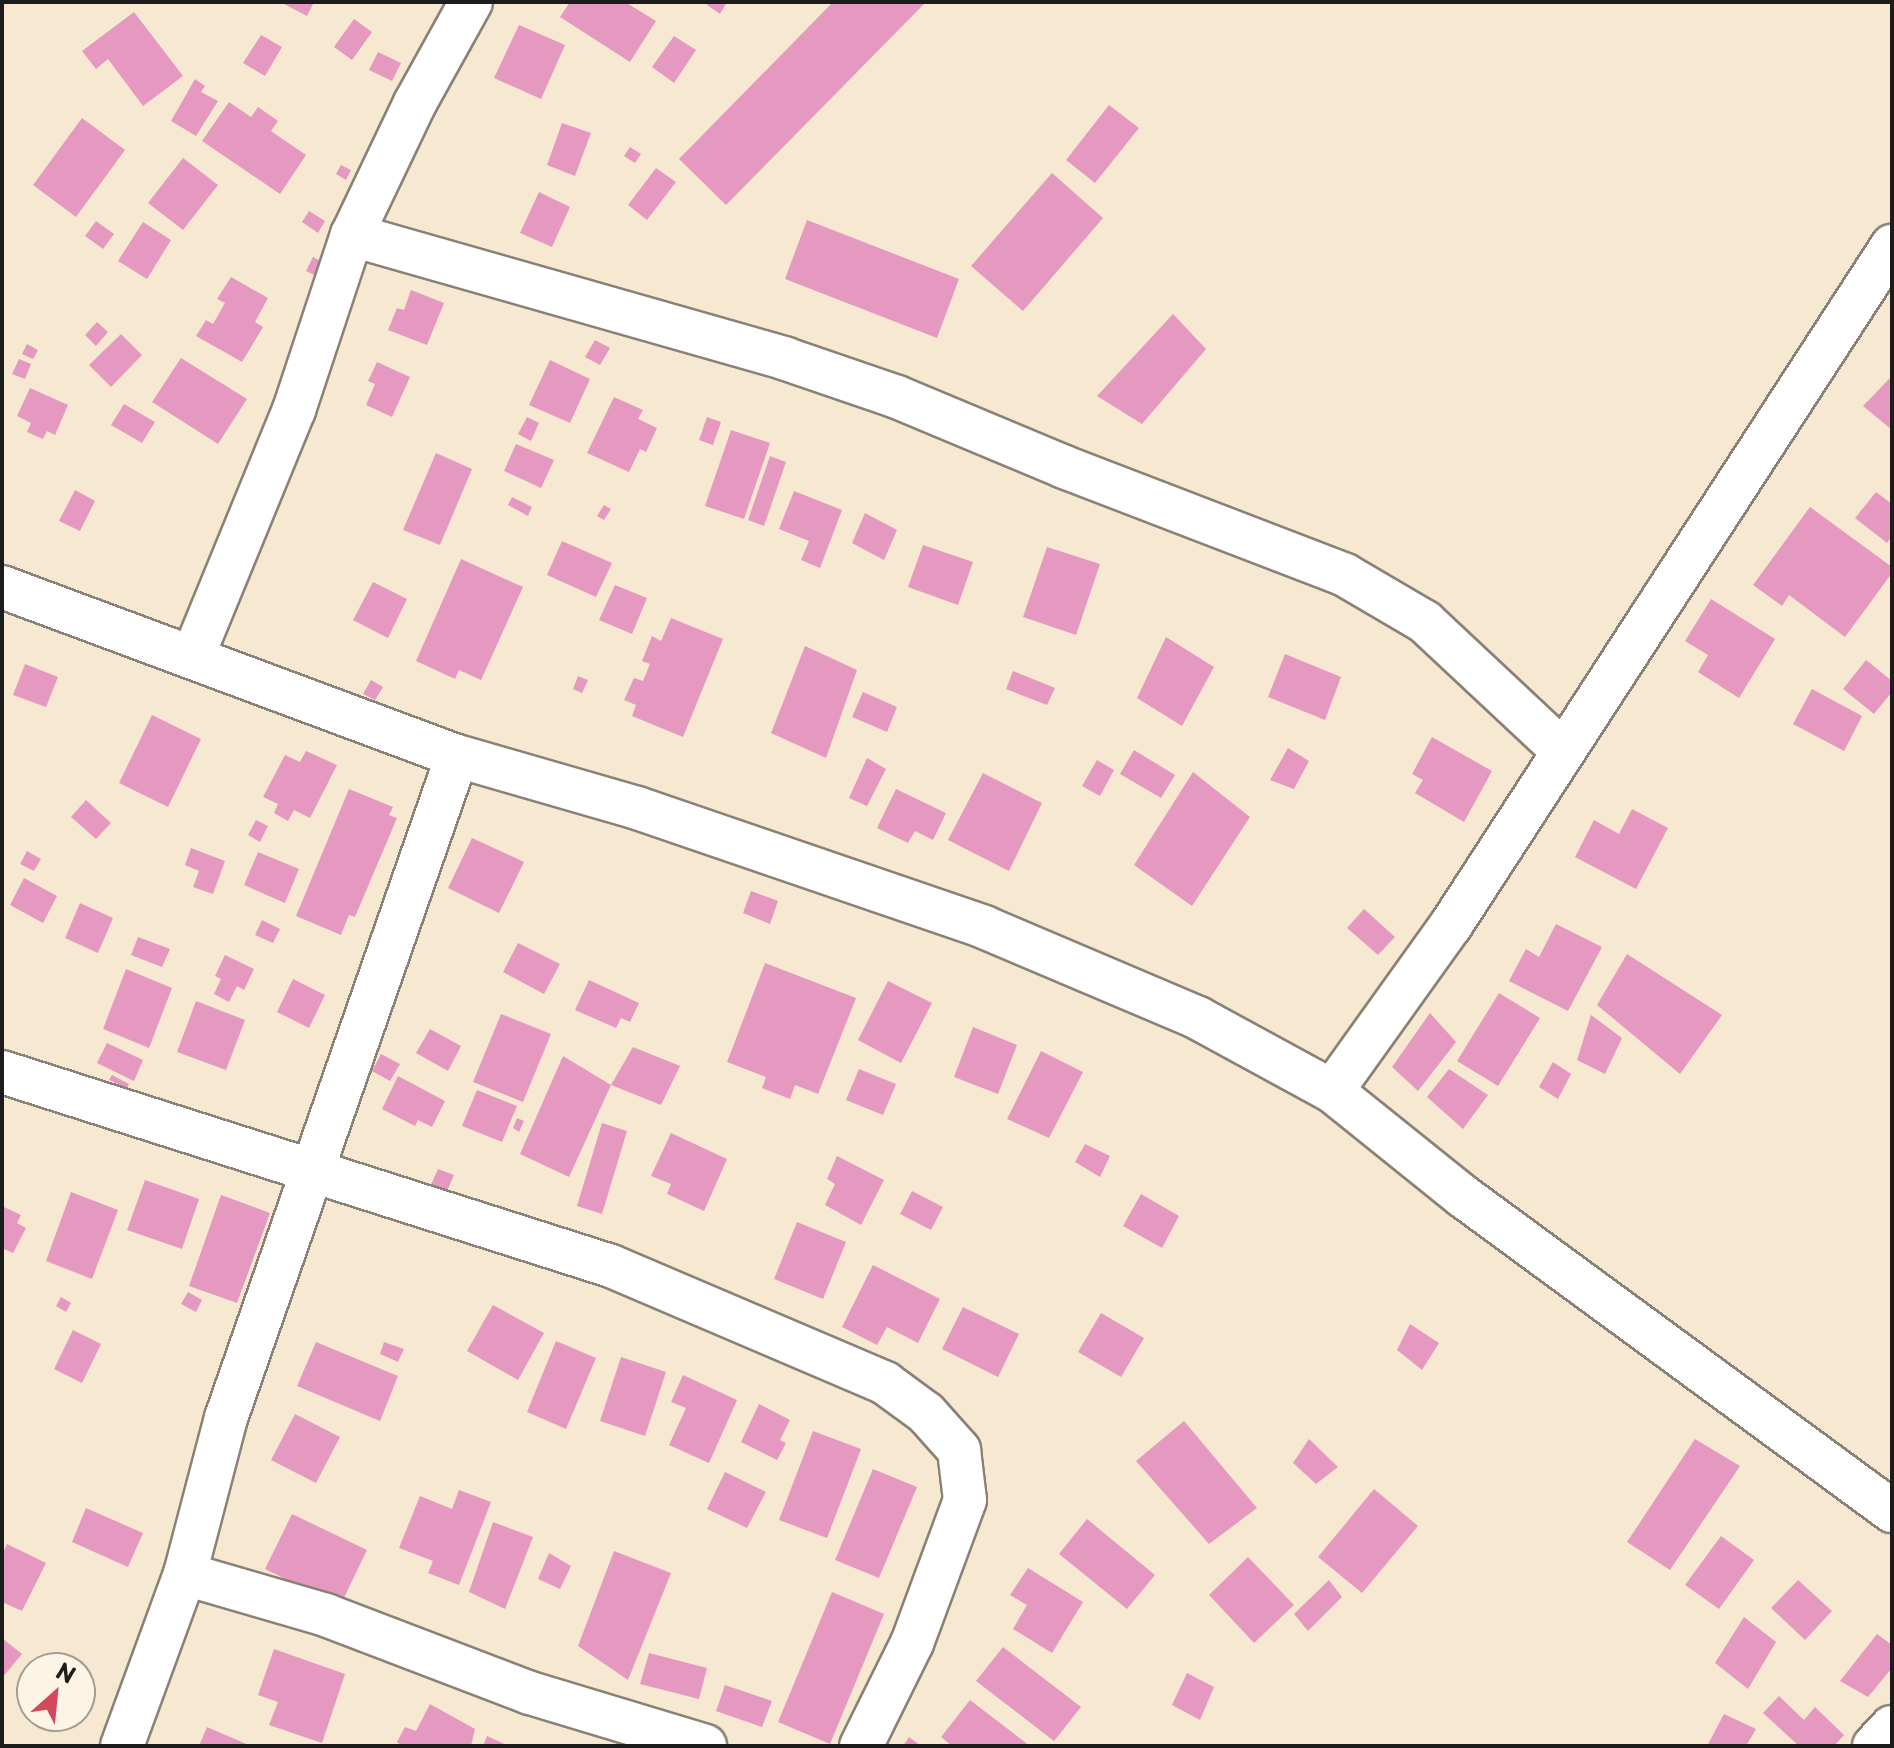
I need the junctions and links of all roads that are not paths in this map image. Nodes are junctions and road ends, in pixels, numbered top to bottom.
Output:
1 (471, 2) edge
2 (352, 235) junction
3 (1892, 246) edge
4 (2, 587) edge
5 (193, 656) junction
6 (1563, 751) junction
7 (457, 756) junction
8 (2, 1072) edge
9 (1332, 1091) junction
10 (313, 1169) junction
11 (1892, 1511) edge
12 (185, 1574) junction
13 (1892, 1727) edge
14 (122, 1746) edge
15 (705, 1746) edge
16 (861, 1746) edge
17 (1874, 1746) edge

1 - 2 street
2 - 5 street
2 - 6 street
3 - 6 street
4 - 5 street
5 - 7 street
6 - 9 street
7 - 9 street
7 - 10 street
8 - 10 street
9 - 11 street
10 - 12 street
10 - 16 street
12 - 14 street
12 - 15 street
13 - 17 street

